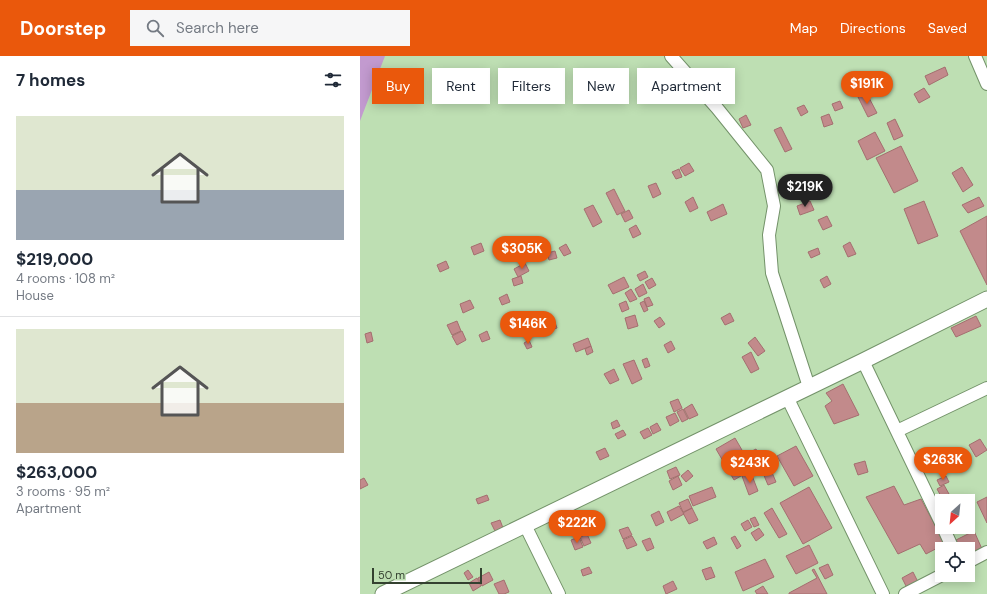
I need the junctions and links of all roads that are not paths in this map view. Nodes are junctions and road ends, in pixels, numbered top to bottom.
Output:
1 (672, 56) edge
2 (975, 56) edge
3 (987, 84) edge
4 (987, 299) edge
5 (863, 361) junction
6 (809, 387) junction
7 (987, 388) edge
8 (787, 397) junction
9 (897, 431) junction
10 (935, 511) edge
11 (526, 524) junction
12 (987, 552) edge
13 (975, 558) edge
14 (935, 579) edge
15 (383, 594) edge
16 (559, 594) edge
17 (883, 594) edge
18 (905, 594) edge

1 - 6 street
2 - 3 street
4 - 5 street
5 - 6 street
5 - 9 street
6 - 8 street
7 - 9 street
8 - 11 street
8 - 17 street
9 - 10 street
11 - 15 street
11 - 16 street
12 - 13 street
14 - 18 street

